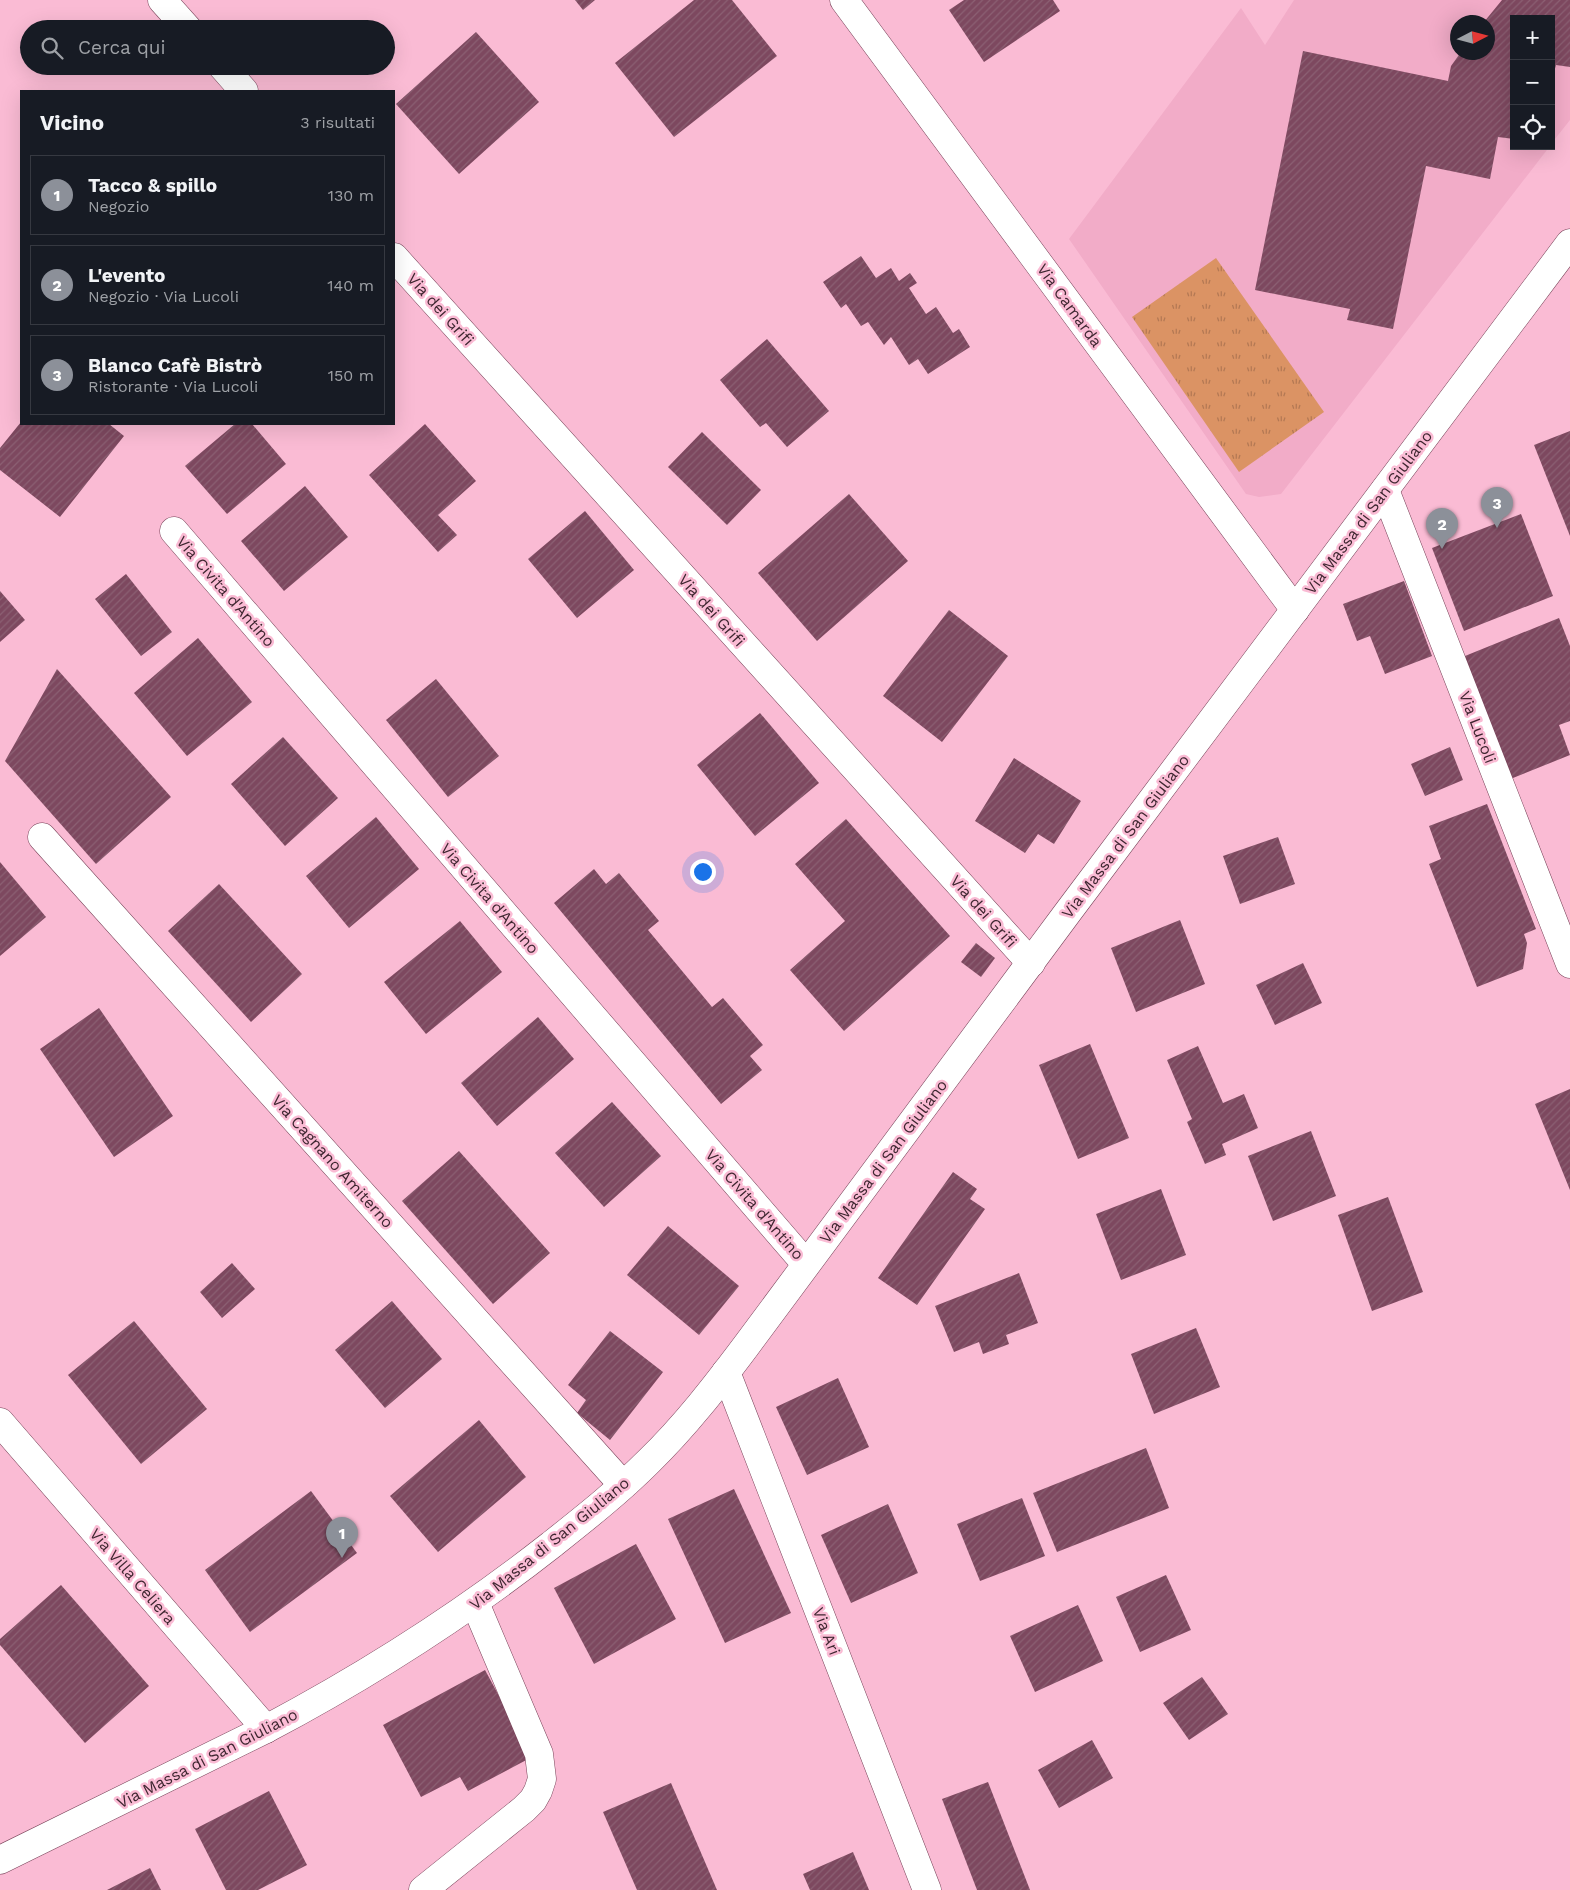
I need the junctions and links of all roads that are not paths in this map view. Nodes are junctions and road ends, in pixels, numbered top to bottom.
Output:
1 (162, 0) edge
2 (844, 0) edge
3 (180, 20) edge
4 (230, 75) edge
5 (243, 90) edge
6 (1570, 243) edge
7 (395, 258) edge
8 (1385, 490) junction
9 (174, 531) dead end
10 (1295, 610) junction
11 (42, 837) dead end
12 (1031, 963) junction
13 (1570, 964) edge
14 (806, 1264) junction
15 (726, 1372) junction
16 (0, 1422) edge
17 (623, 1485) junction
18 (475, 1603) junction
19 (266, 1729) junction
20 (0, 1860) edge
21 (423, 1890) edge
22 (927, 1890) edge

1 - 3 street
2 - 10 street, Via Camarda
4 - 5 street
6 - 8 street, Via Massa di San Giuliano
7 - 12 street, Via dei Grifi
8 - 10 street, Via Massa di San Giuliano
8 - 13 street, Via Lucoli
9 - 14 street, Via Civita d'Antino
10 - 12 street, Via Massa di San Giuliano
11 - 17 street, Via Cagnano Amiterno
12 - 14 street, Via Massa di San Giuliano
14 - 15 street, Via Massa di San Giuliano
15 - 17 street, Via Massa di San Giuliano
15 - 22 street, Via Ari
16 - 19 street, Via Villa Celiera
17 - 18 street, Via Massa di San Giuliano
18 - 19 street, Via Massa di San Giuliano
18 - 21 street
19 - 20 street, Via Massa di San Giuliano

